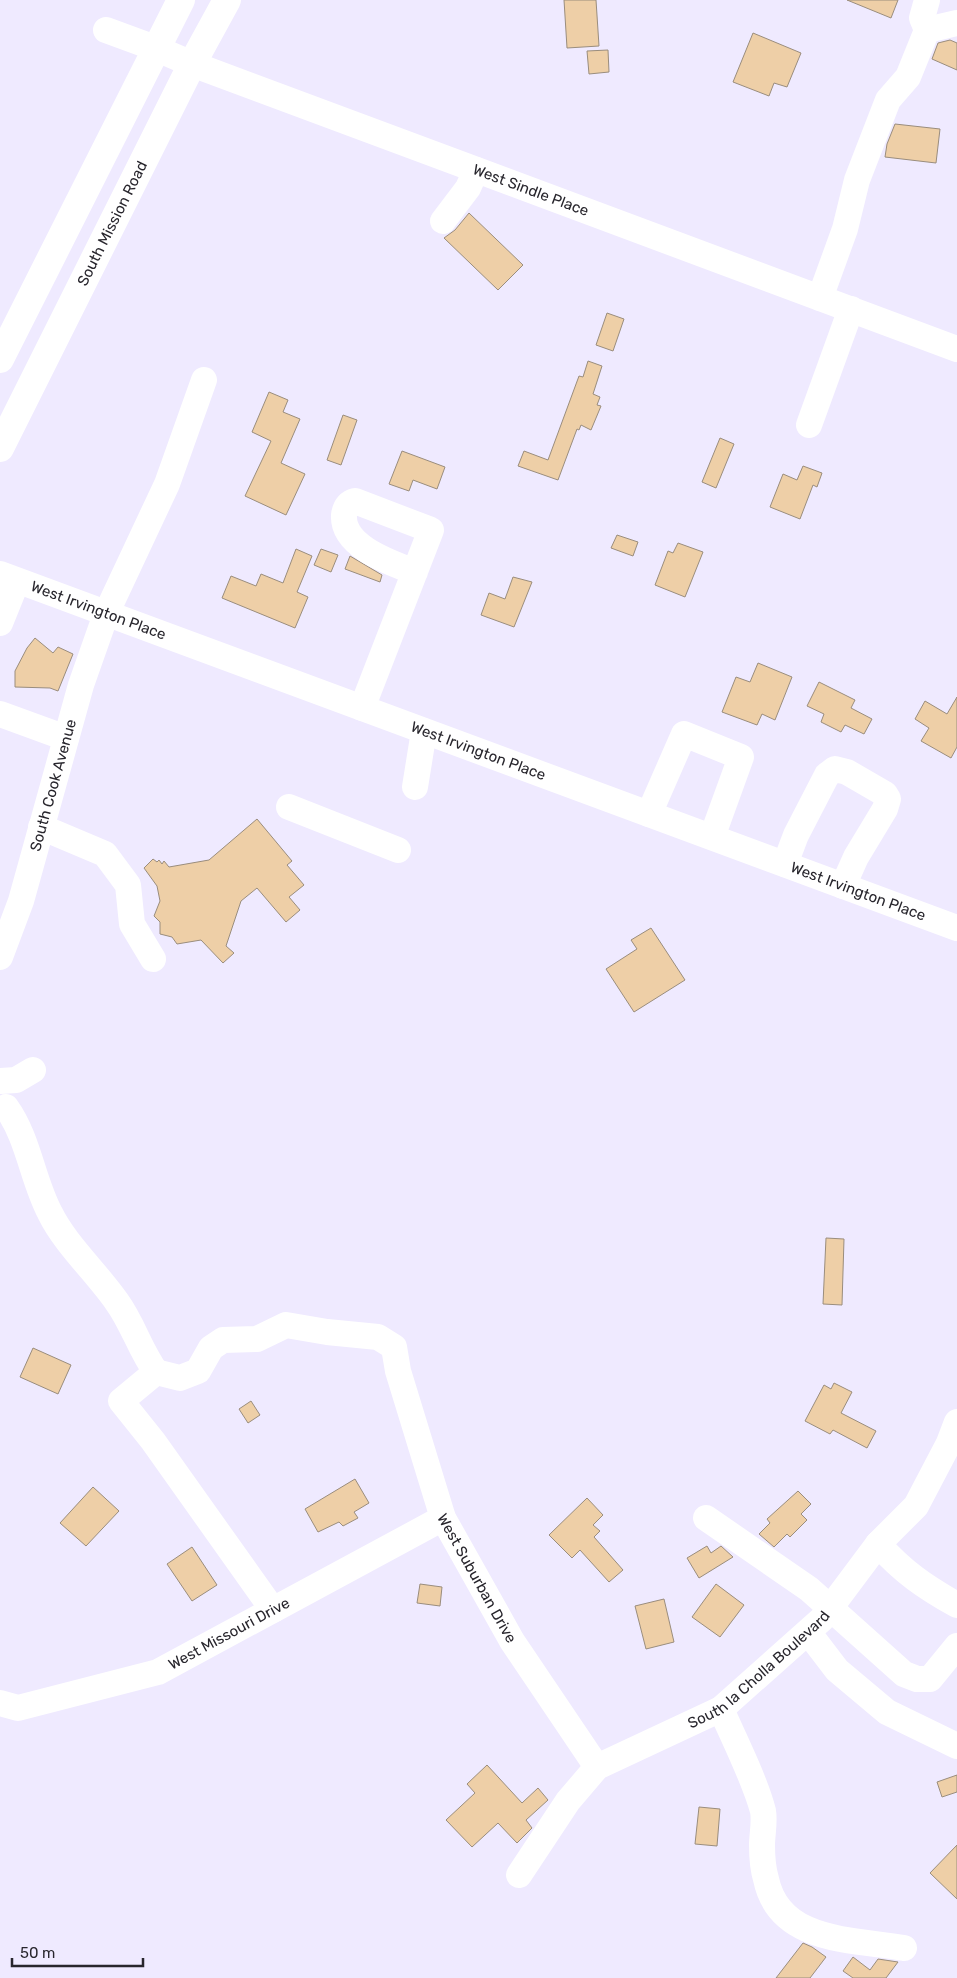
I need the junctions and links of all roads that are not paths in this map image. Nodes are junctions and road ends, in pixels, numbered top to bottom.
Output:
1 (181, 0) edge
2 (227, 0) edge
3 (927, 0) edge
4 (957, 23) edge
5 (106, 30) dead end
6 (927, 30) junction
7 (155, 48) junction
8 (192, 64) junction
9 (476, 170) junction
10 (443, 221) dead end
11 (820, 298) junction
12 (851, 309) junction
13 (957, 349) edge
14 (0, 359) edge
15 (204, 380) dead end
16 (809, 425) dead end
17 (0, 448) edge
18 (415, 572) dead end
19 (8, 577) edge
20 (106, 614) junction
21 (0, 623) edge
22 (362, 708) junction
23 (0, 714) edge
24 (424, 731) junction
25 (66, 738) junction
26 (414, 787) dead end
27 (289, 807) dead end
28 (649, 814) junction
29 (41, 827) junction
30 (712, 837) junction
31 (398, 850) dead end
32 (785, 864) junction
33 (843, 886) junction
34 (957, 928) edge
35 (0, 957) edge
36 (153, 959) dead end
37 (33, 1070) dead end
38 (1, 1095) edge
39 (156, 1372) junction
40 (957, 1422) edge
41 (443, 1518) junction
42 (706, 1518) dead end
43 (878, 1544) junction
44 (957, 1605) edge
45 (831, 1607) junction
46 (273, 1610) junction
47 (808, 1632) junction
48 (957, 1646) edge
49 (0, 1703) edge
50 (721, 1709) junction
51 (957, 1746) edge
52 (597, 1767) junction
53 (519, 1875) dead end
54 (904, 1948) dead end

1 - 7 main road
2 - 8 main road, South Mission Road
3 - 6 street
4 - 6 street
5 - 7 street, West Sindle Place
6 - 11 street
7 - 8 street, West Sindle Place
7 - 14 main road
8 - 9 street, West Sindle Place
8 - 17 main road, South Mission Road
9 - 10 street
9 - 11 street, West Sindle Place
11 - 12 street, West Sindle Place
12 - 13 street, West Sindle Place
12 - 16 street
15 - 20 street, South Cook Avenue
18 - 22 street
19 - 20 street, West Irvington Place
19 - 21 street
20 - 22 street, West Irvington Place
20 - 25 street, South Cook Avenue
22 - 24 street, West Irvington Place
23 - 25 street
24 - 26 street
24 - 28 street, West Irvington Place
25 - 29 street, South Cook Avenue
27 - 31 street
28 - 30 street, West Irvington Place
28 - 30 street
29 - 35 street, South Cook Avenue
29 - 36 street
30 - 32 street, West Irvington Place
32 - 33 street, West Irvington Place
32 - 33 street
33 - 34 street, West Irvington Place
37 - 38 street
38 - 39 street
39 - 41 street, West Suburban Drive
39 - 46 street
40 - 43 street, South la Cholla Boulevard
41 - 46 street, West Missouri Drive
41 - 52 street, West Suburban Drive
42 - 45 street
43 - 44 street
43 - 45 street, South la Cholla Boulevard
45 - 47 street, South la Cholla Boulevard
45 - 48 street
46 - 49 street, West Missouri Drive
47 - 50 street, South la Cholla Boulevard
47 - 51 street
50 - 52 street, South la Cholla Boulevard
50 - 54 street
52 - 53 street, South la Cholla Boulevard

